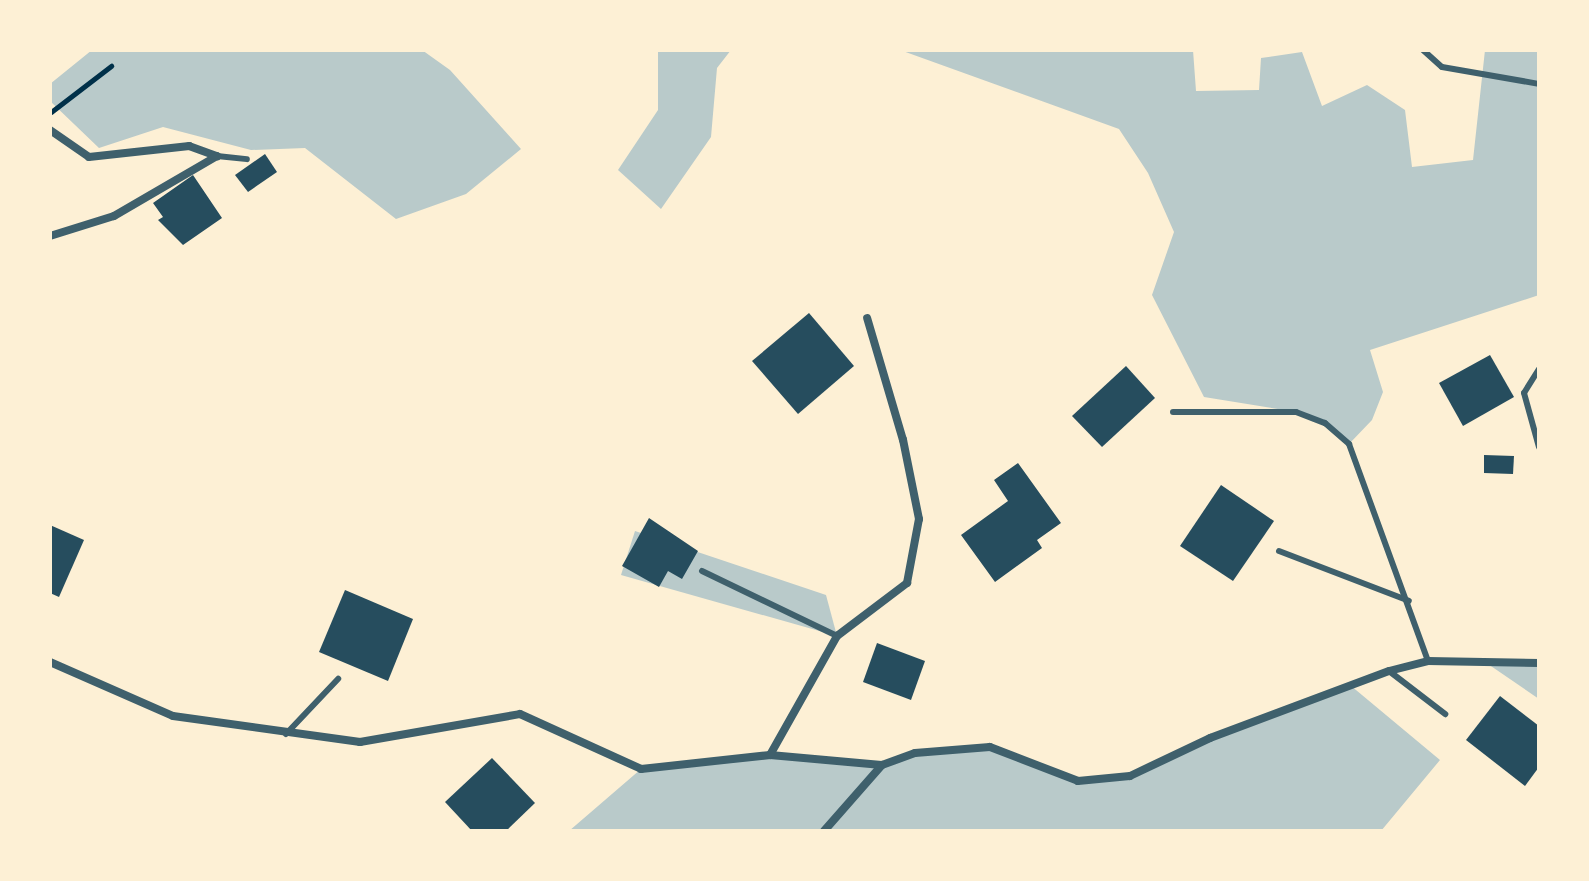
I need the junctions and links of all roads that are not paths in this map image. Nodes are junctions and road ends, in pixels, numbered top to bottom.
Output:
1 (1423, 50) edge
2 (1539, 84) edge
3 (50, 130) edge
4 (217, 156) junction
5 (247, 159) dead end
6 (50, 236) edge
7 (867, 318) dead end
8 (1539, 369) edge
9 (1173, 412) dead end
10 (1539, 447) edge
11 (1279, 551) dead end
12 (702, 571) dead end
13 (1409, 601) junction
14 (837, 636) junction
15 (1428, 661) junction
16 (50, 662) edge
17 (1539, 663) edge
18 (1389, 671) junction
19 (338, 679) dead end
20 (1445, 714) dead end
21 (286, 734) junction
22 (770, 755) junction
23 (882, 765) junction
24 (824, 831) edge

1 - 2 lane
3 - 4 street
4 - 5 lane
4 - 6 street
7 - 14 street
8 - 10 lane
9 - 13 lane
11 - 13 lane
12 - 14 lane
13 - 15 lane
14 - 22 street
15 - 17 street
15 - 18 street
16 - 21 street
18 - 20 lane
18 - 23 street
19 - 21 lane
21 - 22 street
22 - 23 street
23 - 24 street

